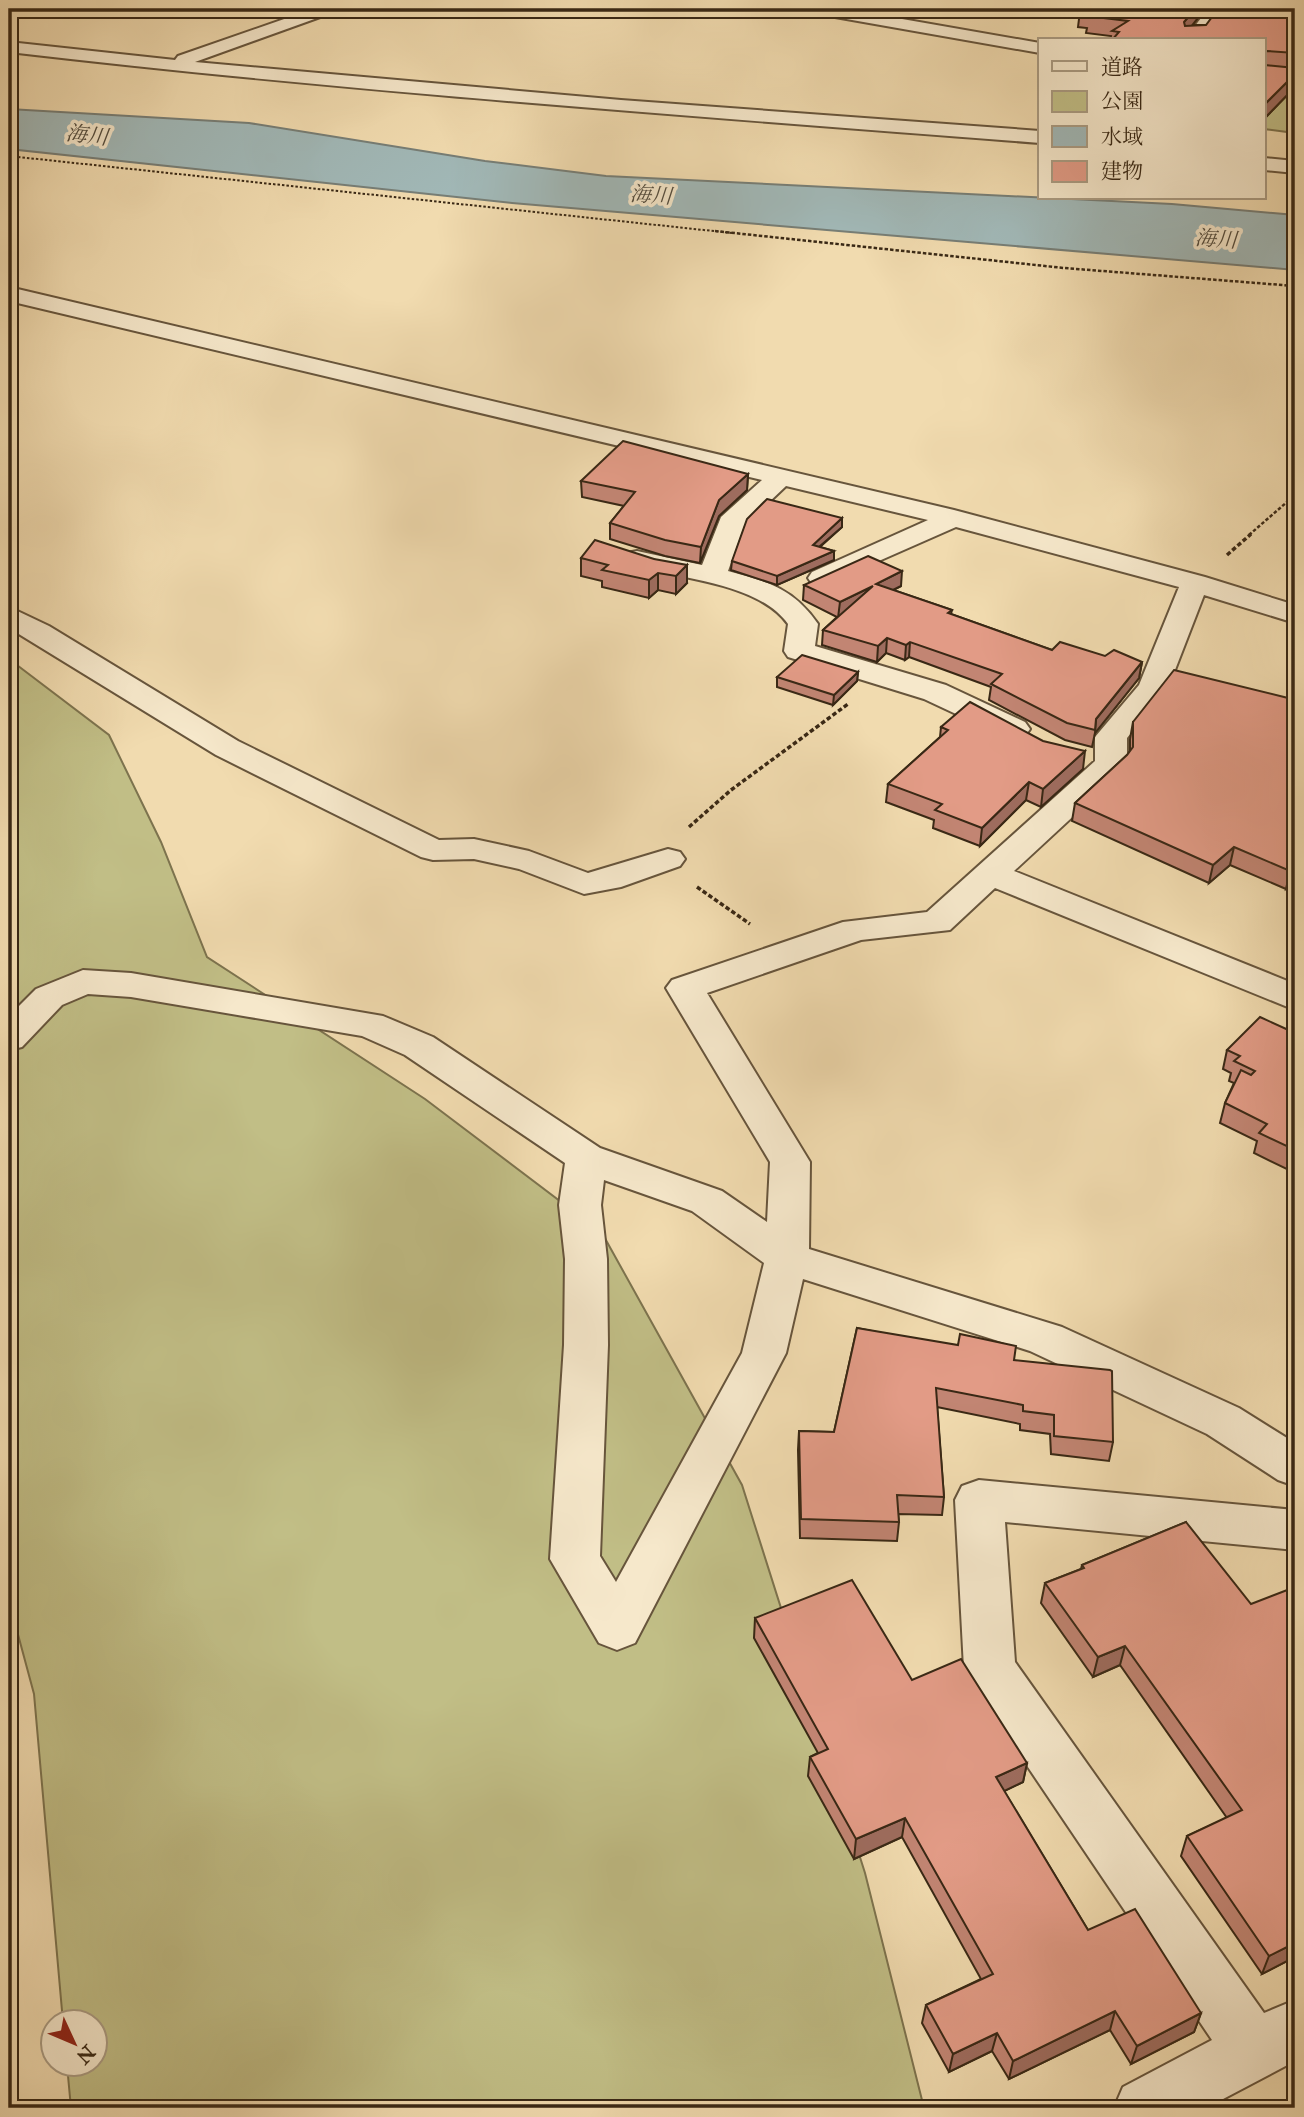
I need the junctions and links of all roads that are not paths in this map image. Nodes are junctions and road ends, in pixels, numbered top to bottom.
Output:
1 (328, 9) edge
2 (818, 9) edge
3 (1216, 9) edge
4 (1194, 38) edge
5 (9, 47) edge
6 (1038, 48) edge
7 (172, 65) junction
8 (744, 124) dead end
9 (1038, 137) edge
10 (1038, 146) edge
11 (1266, 164) edge
12 (1295, 167) edge
13 (9, 294) edge
14 (781, 477) junction
15 (954, 518) junction
16 (610, 550) edge
17 (712, 576) junction
18 (1195, 583) junction
19 (776, 598) junction
20 (1295, 614) edge
21 (9, 616) edge
22 (1042, 743) edge
23 (668, 859) road end
24 (992, 874) junction
25 (1295, 998) edge
26 (9, 1038) edge
27 (586, 1158) junction
28 (787, 1258) junction
29 (1295, 1467) edge
30 (1295, 1530) edge
31 (1275, 2040) edge
32 (1144, 2108) edge

1 - 7 street
2 - 6 street
3 - 4 street
5 - 7 street
7 - 9 street
8 - 10 street
11 - 12 street
13 - 14 street
14 - 15 street
14 - 17 street
15 - 18 street
15 - 19 street
16 - 17 street
17 - 19 street
18 - 20 street
18 - 24 street
19 - 22 street
21 - 23 street
24 - 25 street
24 - 28 street
26 - 27 street
27 - 28 street
27 - 28 street
28 - 29 street
30 - 31 street
31 - 32 street

